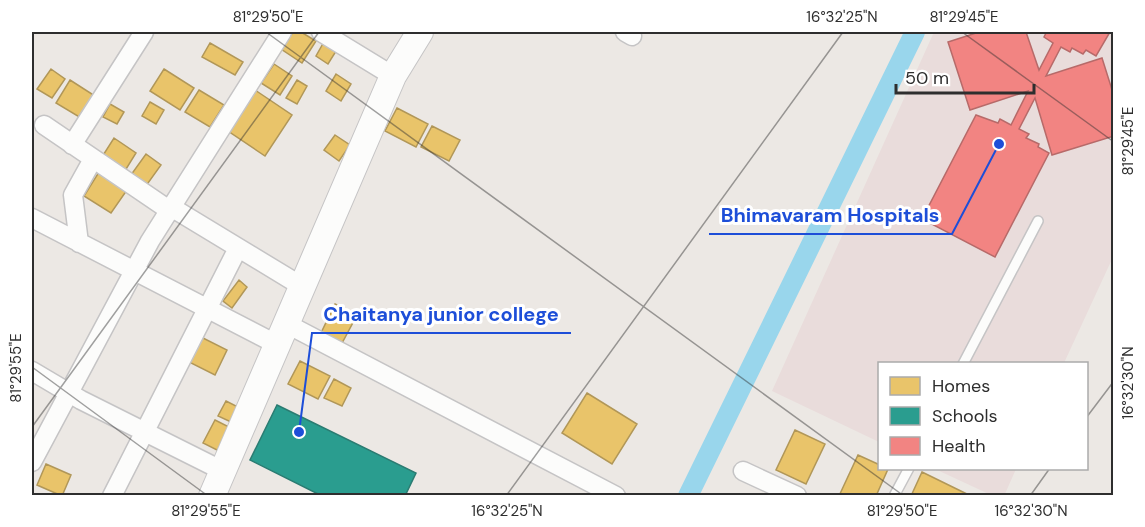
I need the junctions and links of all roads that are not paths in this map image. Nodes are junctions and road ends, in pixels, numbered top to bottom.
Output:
1 (144, 32) edge
2 (282, 32) edge
3 (321, 32) edge
4 (420, 32) edge
5 (393, 76) junction
6 (44, 125) dead end
7 (72, 145) junction
8 (93, 159) junction
9 (170, 209) junction
10 (32, 218) edge
11 (1038, 221) dead end
12 (79, 243) junction
13 (238, 248) junction
14 (134, 271) junction
15 (303, 287) junction
16 (207, 308) junction
17 (283, 334) junction
18 (964, 362) edge
19 (32, 371) edge
20 (67, 392) junction
21 (144, 430) junction
22 (32, 462) edge
23 (908, 470) edge
24 (223, 471) junction
25 (743, 471) dead end
26 (112, 495) edge
27 (212, 495) edge
28 (616, 495) edge
29 (797, 495) edge
30 (894, 495) edge

1 - 7 street
2 - 9 street
3 - 5 street
4 - 5 main road
5 - 15 main road
6 - 7 street
7 - 8 street
8 - 9 street
8 - 12 street
9 - 13 street
9 - 14 street
10 - 12 street
11 - 18 lane
12 - 14 street
13 - 15 street
13 - 16 street
14 - 16 street
14 - 20 street
15 - 17 main road
16 - 17 street
16 - 21 street
17 - 24 main road
17 - 28 street
19 - 20 street
20 - 21 street
20 - 22 street
21 - 24 street
21 - 26 street
23 - 30 lane
24 - 27 main road
25 - 29 street

